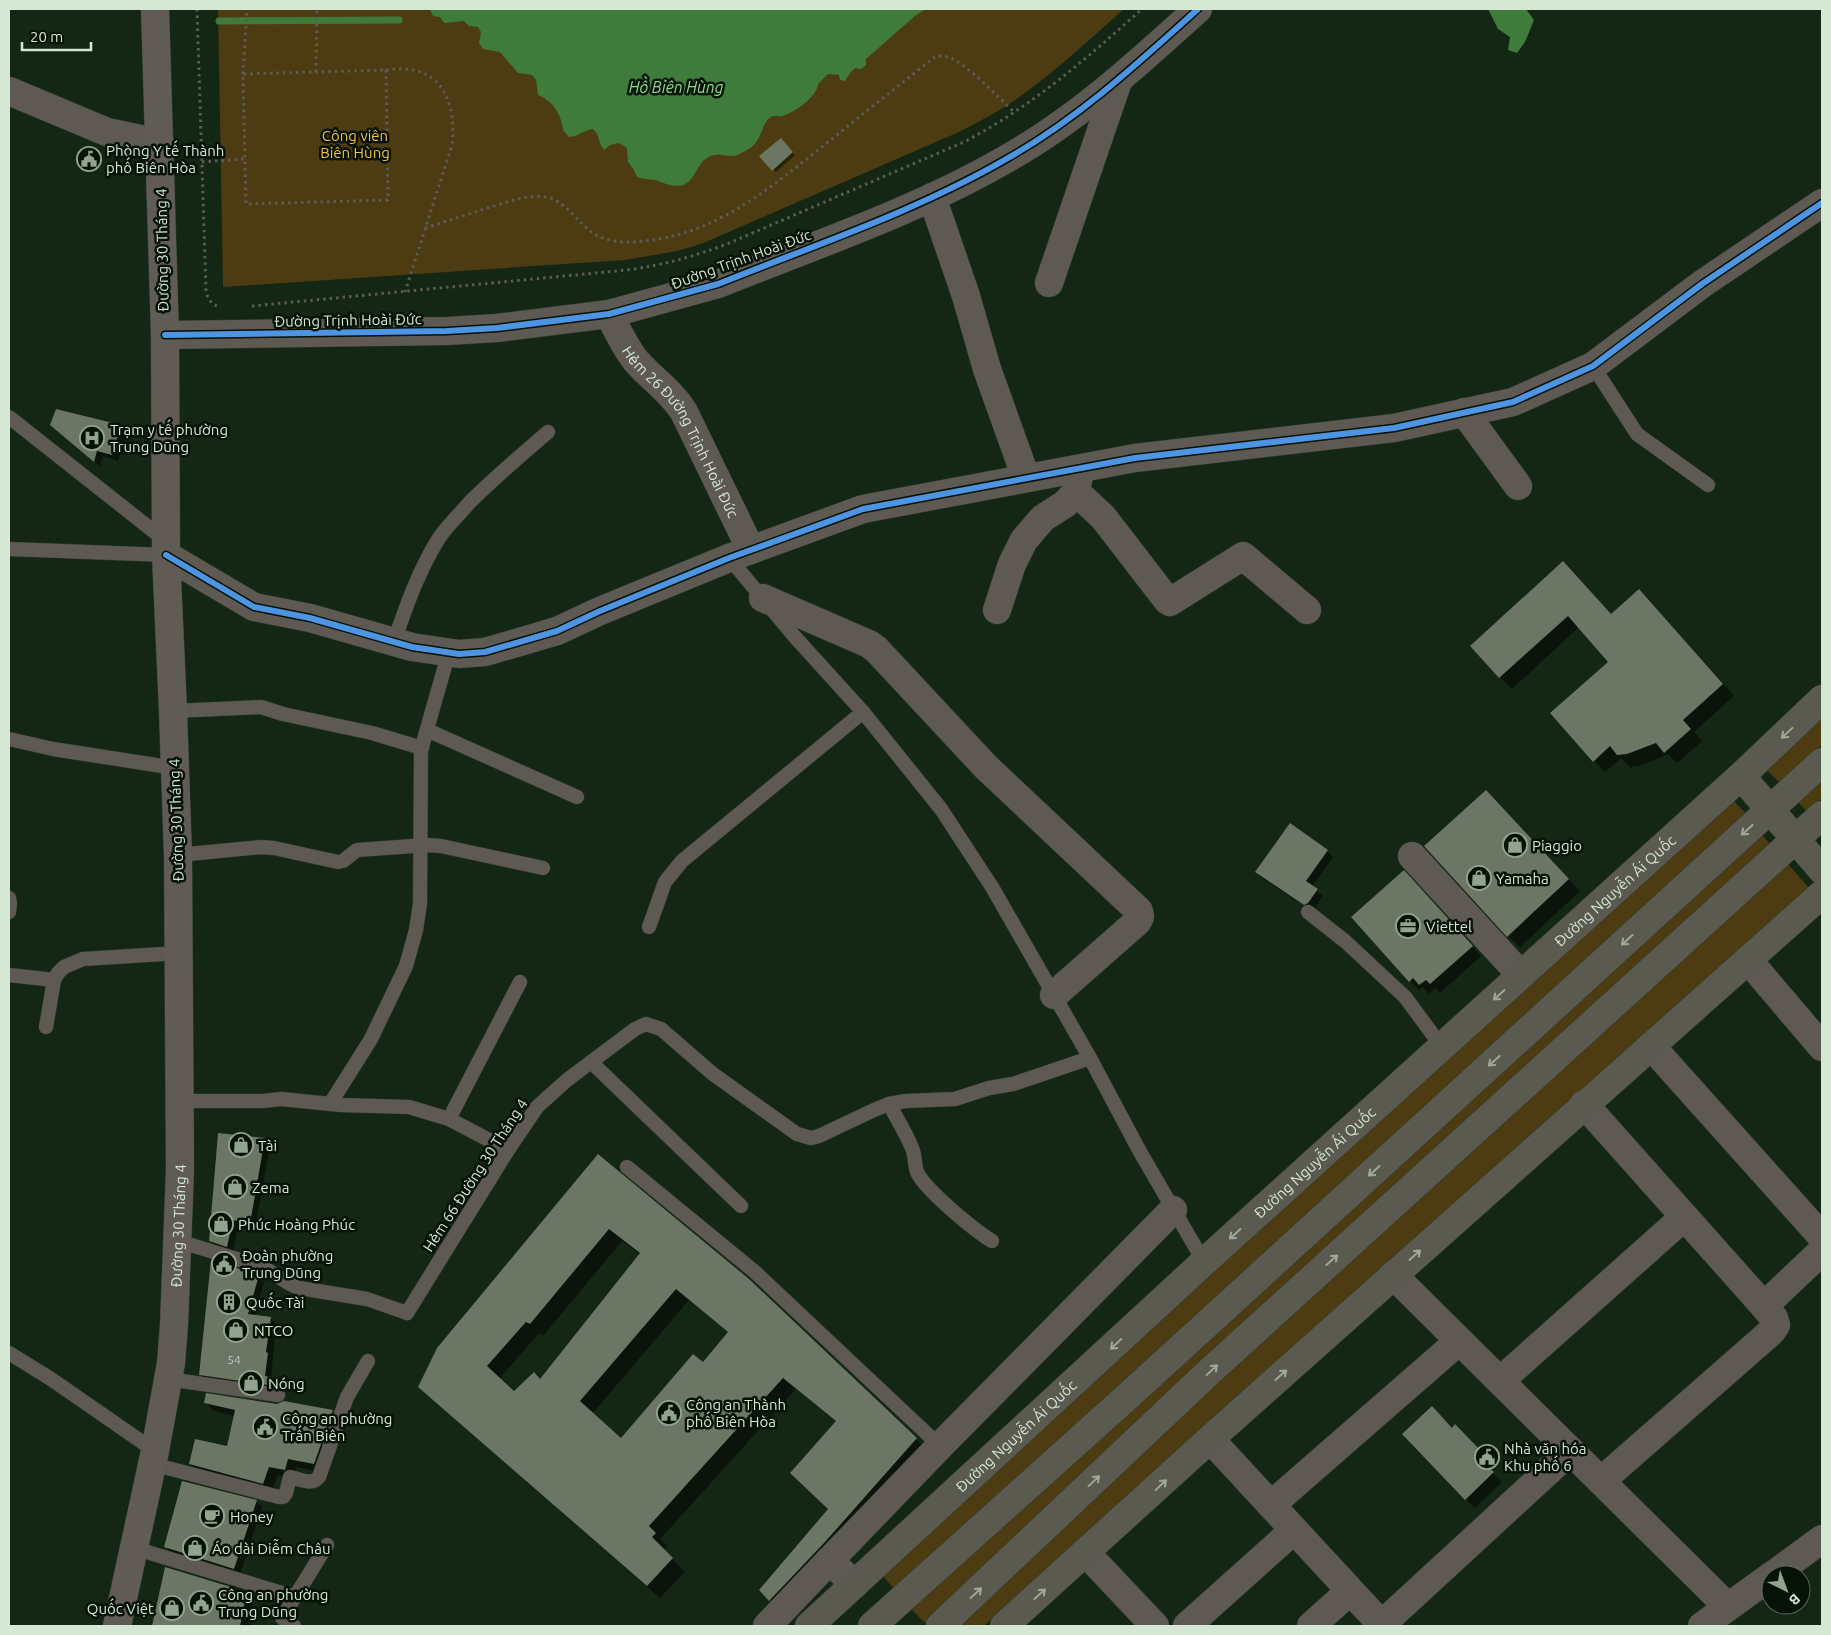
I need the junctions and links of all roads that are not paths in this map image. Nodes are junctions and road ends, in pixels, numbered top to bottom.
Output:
1 (155, 9) edge
2 (1198, 9) edge
3 (1118, 81) junction
4 (9, 92) edge
5 (160, 144) junction
6 (932, 197) junction
7 (1822, 203) edge
8 (1049, 283) dead end
9 (609, 314) junction
10 (165, 335) junction
11 (1593, 366) junction
12 (1464, 412) junction
13 (9, 417) edge
14 (548, 432) dead end
15 (1026, 478) junction
16 (1078, 480) junction
17 (1708, 485) dead end
18 (1518, 486) dead end
19 (166, 548) junction
20 (9, 549) edge
21 (740, 554) junction
22 (763, 598) junction
23 (997, 610) dead end
24 (1307, 610) dead end
25 (394, 642) junction
26 (449, 652) junction
27 (1822, 699) edge
28 (173, 711) junction
29 (863, 712) junction
30 (427, 730) junction
31 (9, 738) edge
32 (422, 748) junction
33 (1822, 762) edge
34 (175, 768) junction
35 (1741, 776) junction
36 (577, 797) dead end
37 (1770, 810) junction
38 (1822, 815) edge
39 (1796, 839) junction
40 (420, 846) junction
41 (178, 855) junction
42 (1412, 856) dead end
43 (544, 868) dead end
44 (1822, 870) edge
45 (1822, 894) edge
46 (9, 898) edge
47 (9, 912) edge
48 (1308, 912) dead end
49 (649, 927) dead end
50 (179, 953) junction
51 (1748, 960) junction
52 (9, 975) edge
53 (1521, 975) junction
54 (54, 980) junction
55 (520, 982) dead end
56 (1054, 995) junction
57 (46, 1027) dead end
58 (1651, 1046) junction
59 (1442, 1047) junction
60 (1822, 1047) edge
61 (1090, 1058) junction
62 (591, 1062) junction
63 (181, 1101) junction
64 (330, 1104) junction
65 (889, 1104) junction
66 (1584, 1104) junction
67 (449, 1119) junction
68 (508, 1150) junction
69 (627, 1166) dead end
70 (740, 1206) dead end
71 (1173, 1210) junction
72 (1684, 1217) junction
73 (1822, 1237) edge
74 (992, 1241) dead end
75 (178, 1242) junction
76 (1822, 1251) edge
77 (1204, 1262) junction
78 (1393, 1275) junction
79 (1764, 1306) junction
80 (1460, 1341) junction
81 (9, 1353) edge
82 (368, 1361) dead end
83 (168, 1379) junction
84 (1500, 1381) junction
85 (278, 1395) dead end
86 (1210, 1439) junction
87 (940, 1446) junction
88 (1570, 1451) junction
89 (154, 1458) junction
90 (1601, 1481) junction
91 (1272, 1506) junction
92 (1294, 1530) junction
93 (1822, 1539) edge
94 (327, 1545) dead end
95 (134, 1548) junction
96 (1086, 1554) junction
97 (829, 1561) junction
98 (1787, 1565) edge
99 (855, 1584) junction
100 (1761, 1584) edge
101 (1350, 1591) junction
102 (295, 1597) junction
103 (1728, 1607) junction
104 (884, 1622) edge
105 (1382, 1625) edge
106 (117, 1626) edge
107 (294, 1626) edge
108 (766, 1626) edge
109 (809, 1626) edge
110 (940, 1626) edge
111 (1004, 1626) edge
112 (1155, 1626) edge
113 (1187, 1626) edge
114 (1311, 1626) edge
115 (1702, 1626) edge

1 - 5 main road, Đường 30 Tháng 4
2 - 3 street, Đường Trịnh Hoài Đức
3 - 6 street, Đường Trịnh Hoài Đức
3 - 8 street
4 - 5 street
5 - 10 main road, Đường 30 Tháng 4
6 - 9 street, Đường Trịnh Hoài Đức
6 - 15 street
7 - 11 street
9 - 10 street, Đường Trịnh Hoài Đức
9 - 21 street, Hẻm 26 Đường Trịnh Hoài Đức
10 - 19 main road, Đường 30 Tháng 4
11 - 12 street
11 - 17 lane
12 - 16 street
12 - 18 street
13 - 19 lane
14 - 25 lane
15 - 16 street
15 - 21 street
16 - 23 street
16 - 24 street
19 - 20 lane
19 - 25 street
19 - 28 main road, Đường 30 Tháng 4
21 - 22 lane
21 - 26 street
22 - 29 lane
22 - 56 street
25 - 26 street
26 - 30 lane
27 -> 35 main road, Đường Nguyễn Ái Quốc
28 - 32 lane
28 - 34 main road, Đường 30 Tháng 4
29 - 49 lane
29 - 56 lane
30 - 32 lane
30 - 36 lane
31 - 34 lane
32 - 40 lane
33 - 37 main road
34 - 41 main road, Đường 30 Tháng 4
35 - 37 main road
35 - 53 main road, Đường Nguyễn Ái Quốc
37 - 39 main road
37 -> 104 main road
38 - 39 main road
39 - 44 main road
110 -> 39 main road
40 - 41 lane
40 - 43 lane
40 - 64 lane
41 - 50 main road, Đường 30 Tháng 4
42 - 53 street
45 - 51 main road
46 - 47 lane
48 - 59 lane
50 - 54 lane
50 - 63 main road, Đường 30 Tháng 4
51 - 58 main road
51 - 60 street
52 - 54 lane
53 -> 59 main road, Đường Nguyễn Ái Quốc
54 - 57 lane
55 - 67 lane
56 - 61 lane
58 - 66 main road
58 - 73 street
59 -> 77 main road, Đường Nguyễn Ái Quốc
61 - 65 lane, Hẻm 66 Đường 30 Tháng 4
61 - 71 lane
62 - 65 lane, Hẻm 66 Đường 30 Tháng 4
62 - 68 lane, Hẻm 66 Đường 30 Tháng 4
62 - 70 lane
63 - 64 lane
63 - 75 main road, Đường 30 Tháng 4
64 - 67 lane
65 - 74 lane
66 - 72 street
78 -> 66 main road
67 - 68 lane
68 - 75 lane, Hẻm 66 Đường 30 Tháng 4
69 - 87 lane
71 - 77 lane
71 - 87 street
72 - 79 street
72 - 84 street
75 - 83 main road, Đường 30 Tháng 4
76 - 79 street
77 -> 99 main road, Đường Nguyễn Ái Quốc
78 - 80 street
86 -> 78 main road
79 - 90 street
80 - 84 street
80 - 91 street
81 - 89 lane
82 - 89 lane
83 - 85 lane
83 - 89 main road, Đường 30 Tháng 4
84 - 88 street
86 - 91 street
96 -> 86 main road
87 - 97 street
88 - 90 street
88 - 105 street
89 - 95 main road, Đường 30 Tháng 4
90 - 103 street
91 - 92 street
92 - 101 street
92 - 113 street
93 - 98 street
94 - 102 lane
95 - 102 lane
95 - 106 main road, Đường 30 Tháng 4
111 -> 96 main road
96 - 112 street
97 - 99 street
97 - 108 street
99 - 104 main road
99 - 109 main road, Đường Nguyễn Ái Quốc
100 - 103 street
101 - 105 street
101 - 114 street
102 - 107 lane
103 - 115 street

